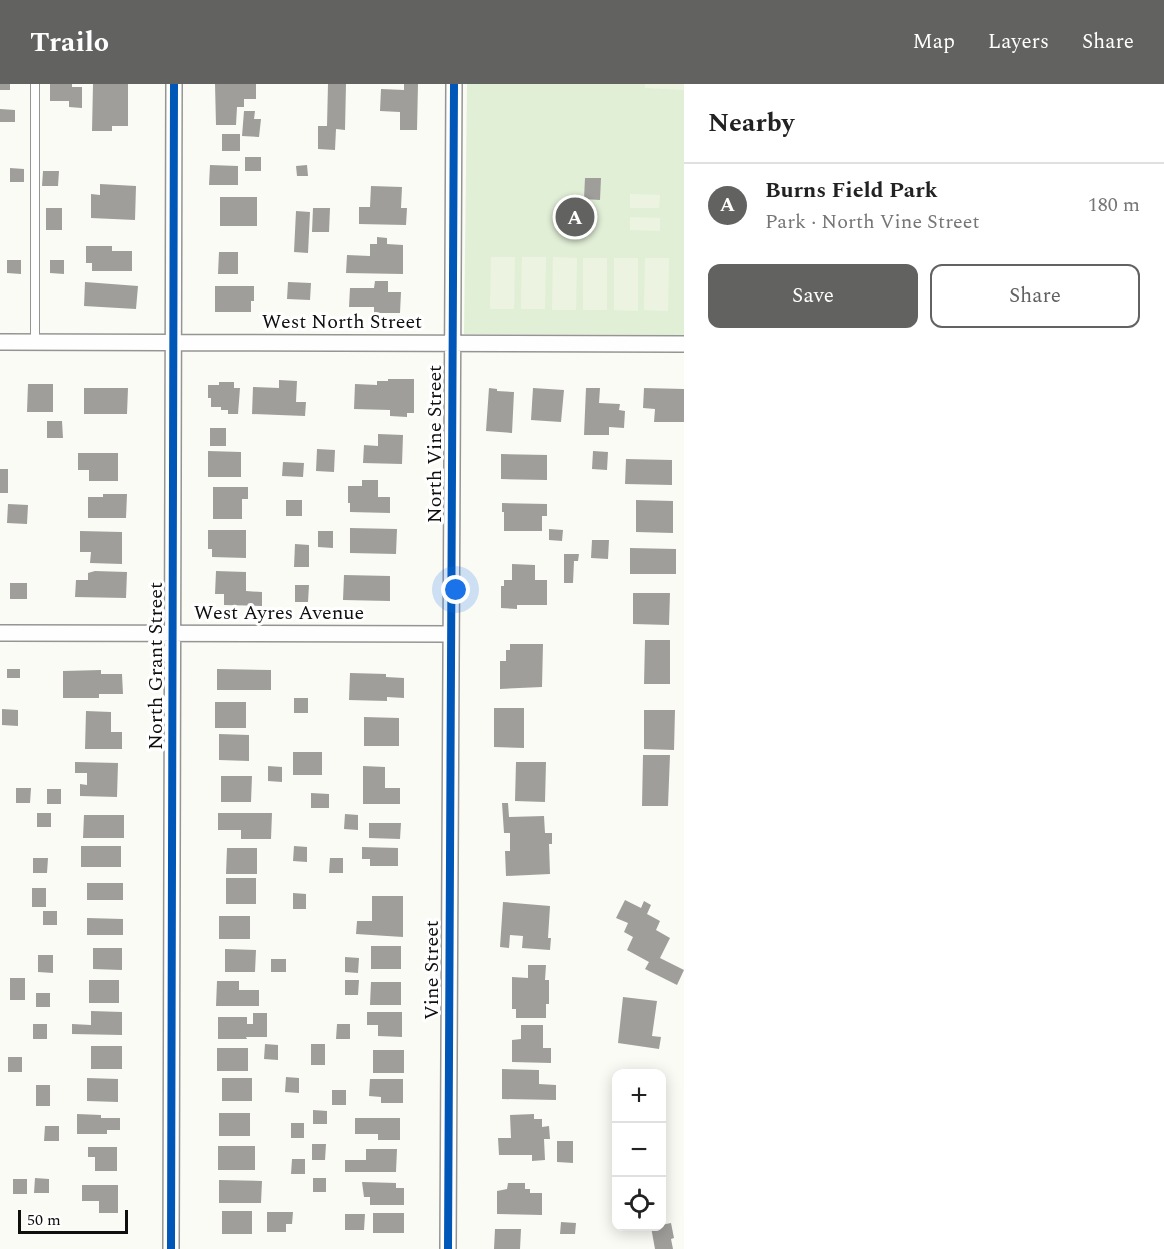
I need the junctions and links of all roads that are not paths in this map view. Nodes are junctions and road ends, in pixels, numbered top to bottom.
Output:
1 (35, 84) edge
2 (174, 84) edge
3 (454, 84) edge
4 (0, 342) edge
5 (34, 342) junction
6 (174, 342) junction
7 (452, 343) junction
8 (684, 344) edge
9 (0, 633) edge
10 (172, 634) junction
11 (451, 634) junction
12 (450, 804) joint
13 (171, 1249) edge
14 (448, 1249) edge

1 - 5 lane
2 - 6 street, North Grant Street
3 - 7 street, North Vine Street
4 - 5 street, West North Street
5 - 6 street, West North Street
6 - 7 street, West North Street
6 - 10 street, North Grant Street
7 - 8 street, West North Street
7 - 11 street, North Vine Street
9 - 10 street, West Ayres Avenue
10 - 11 street, West Ayres Avenue
10 - 13 street, North Grant Street
11 - 12 street, North Vine Street
12 - 14 street, Vine Street

